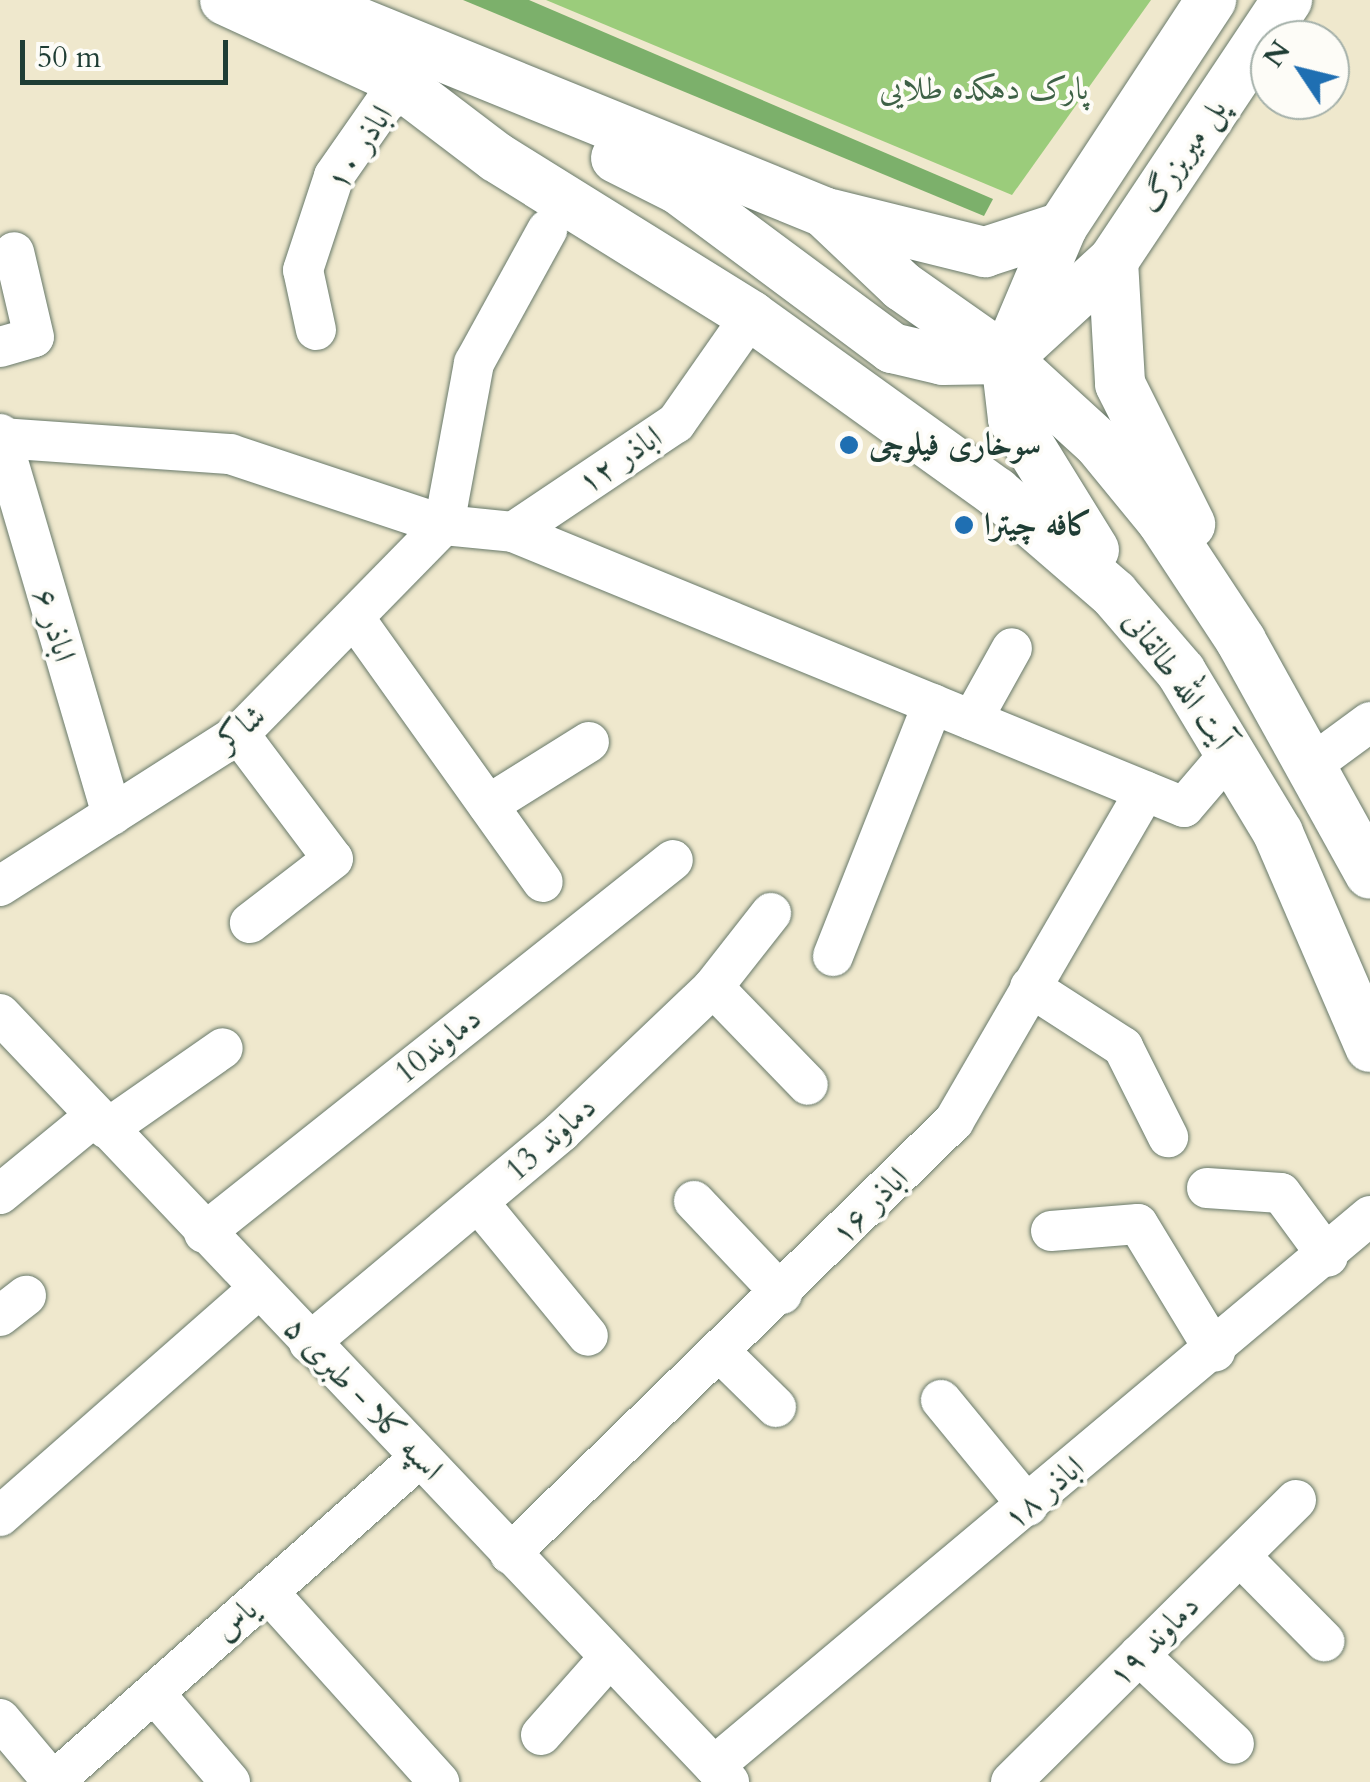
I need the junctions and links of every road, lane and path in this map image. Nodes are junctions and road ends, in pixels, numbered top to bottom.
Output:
1 (303, 0) edge
2 (1211, 0) edge
3 (1287, 0) edge
4 (239, 5) edge
5 (407, 88) junction
6 (824, 212) junction
7 (1062, 227) junction
8 (547, 230) dead end
9 (14, 252) dead end
10 (1112, 261) junction
11 (902, 286) junction
12 (751, 316) junction
13 (316, 330) dead end
14 (871, 334) junction
15 (0, 347) edge
16 (1006, 359) junction
17 (1, 436) edge
18 (1122, 471) junction
19 (1063, 508) junction
20 (444, 525) junction
21 (513, 532) junction
22 (358, 623) junction
23 (1149, 628) junction
24 (1241, 641) junction
25 (1012, 648) dead end
26 (933, 704) junction
27 (972, 720) junction
28 (1370, 722) edge
29 (239, 734) junction
30 (589, 742) dead end
31 (1231, 752) junction
32 (1310, 766) junction
33 (1145, 791) junction
34 (488, 805) junction
35 (112, 815) junction
36 (673, 860) dead end
37 (1370, 874) edge
38 (543, 882) dead end
39 (0, 886) edge
40 (770, 912) dead end
41 (250, 923) dead end
42 (833, 956) dead end
43 (713, 987) junction
44 (1030, 988) junction
45 (0, 1014) edge
46 (1370, 1047) edge
47 (223, 1048) dead end
48 (808, 1085) dead end
49 (101, 1123) junction
50 (1168, 1137) dead end
51 (1208, 1188) dead end
52 (0, 1194) edge
53 (478, 1202) junction
54 (694, 1202) dead end
55 (1370, 1216) edge
56 (1052, 1231) dead end
57 (204, 1233) junction
58 (1328, 1257) junction
59 (258, 1289) junction
60 (782, 1294) junction
61 (588, 1336) dead end
62 (310, 1343) junction
63 (721, 1352) junction
64 (1214, 1352) junction
65 (941, 1400) dead end
66 (776, 1407) dead end
67 (419, 1458) junction
68 (1296, 1500) dead end
69 (1028, 1506) junction
70 (0, 1516) edge
71 (510, 1554) junction
72 (1240, 1556) junction
73 (268, 1592) junction
74 (1324, 1641) dead end
75 (1140, 1655) junction
76 (610, 1657) junction
77 (154, 1693) junction
78 (0, 1719) edge
79 (540, 1735) dead end
80 (1234, 1744) dead end
81 (721, 1774) edge
82 (53, 1782) edge
83 (230, 1782) edge
84 (439, 1782) edge
85 (1011, 1782) edge

1 - 6 main road, آیت الله طالقانی
2 - 7 main road, پل میربزرگ
3 - 10 main road, پل میربزرگ
4 - 5 main road
5 - 12 main road, آیت الله طالقانی
5 - 13 street, اباذر ۱۰
5 - 14 main road
6 - 7 main road
6 - 11 main road, آیت الله طالقانی
7 - 16 main road, پل میربزرگ
8 - 20 street
9 - 15 street
10 - 16 main road, پل میربزرگ
10 - 24 main road
11 - 14 main road
11 - 16 main road, آیت الله طالقانی
12 - 21 street, اباذر ۱۲
12 - 23 main road, آیت الله طالقانی
14 - 16 main road
16 - 18 main road, آیت الله طالقانی
16 - 19 main road
17 - 20 street
17 - 35 street, اباذر ۶
18 - 19 main road
18 - 24 main road, آیت الله طالقانی
19 - 23 main road
20 - 21 street
20 - 22 street, شاکر
21 - 26 street
22 - 29 street, شاکر
22 - 34 street
23 - 31 main road, آیت الله طالقانی
24 - 32 main road, آیت الله طالقانی
25 - 27 street
26 - 27 street
26 - 42 street
27 - 33 street
28 - 32 street
29 - 35 street, شاکر
29 - 41 street
30 - 34 street
31 - 33 street
31 - 46 main road, آیت الله طالقانی
32 - 37 main road, آیت الله طالقانی
33 - 44 street, اباذر ۱۶
34 - 38 street
35 - 39 street, شاکر
36 - 57 street, دماوند10
40 - 43 street, دماوند 13
43 - 48 street
43 - 53 street, دماوند 13
44 - 50 street
44 - 60 street, اباذر ۱۶
45 - 49 street, اسپه کلا - طبری ۵
47 - 49 street
49 - 52 street
49 - 57 street, اسپه کلا - طبری ۵
51 - 58 street
53 - 61 street
53 - 62 street, دماوند 13
54 - 60 street
55 - 58 street, اباذر ۱۸
56 - 64 street
57 - 59 street, اسپه کلا - طبری ۵
58 - 64 street, اباذر ۱۸
59 - 62 street, اسپه کلا - طبری ۵
59 - 70 street
60 - 63 street, اباذر ۱۶
62 - 67 street, اسپه کلا - طبری ۵
63 - 66 street
63 - 71 street, اباذر ۱۶
64 - 69 street, اباذر ۱۸
65 - 69 street
67 - 71 street, اسپه کلا - طبری ۵
67 - 73 street, یاس
68 - 72 street, دماوند ۱۹
69 - 81 street, اباذر ۱۸
71 - 76 street, اسپه کلا - طبری ۵
72 - 74 street
72 - 75 street, دماوند ۱۹
73 - 77 street, یاس
73 - 84 street
75 - 80 street
75 - 85 street, دماوند ۱۹
76 - 79 street
76 - 81 street, اسپه کلا - طبری ۵
77 - 82 street, یاس
77 - 83 street
78 - 82 street

